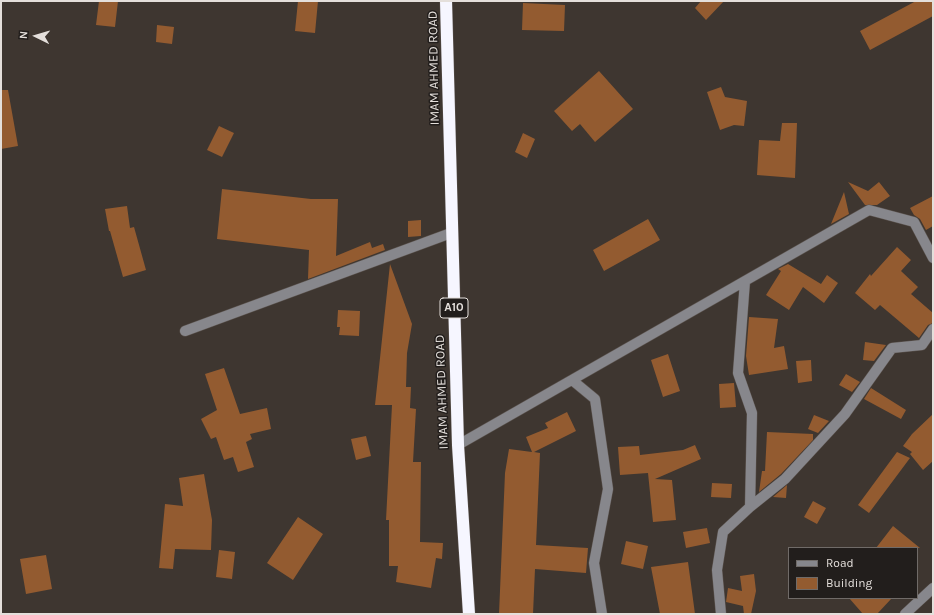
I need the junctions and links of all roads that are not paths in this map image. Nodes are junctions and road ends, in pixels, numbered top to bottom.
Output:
1 (446, 1) edge
2 (451, 233) junction
3 (933, 258) edge
4 (745, 281) junction
5 (933, 329) edge
6 (185, 331) dead end
7 (572, 380) junction
8 (458, 445) junction
9 (750, 507) junction
10 (933, 588) edge
11 (469, 614) edge
12 (602, 614) edge
13 (721, 614) edge
14 (905, 614) edge

1 - 2 highway, IMAM AHMED ROAD / A10
2 - 6 street
2 - 8 highway, IMAM AHMED ROAD / A10
3 - 4 street
4 - 7 street
4 - 9 street
5 - 9 street
7 - 8 street
7 - 12 street
8 - 11 highway, IMAM AHMED ROAD / A10
9 - 13 street
10 - 14 street

